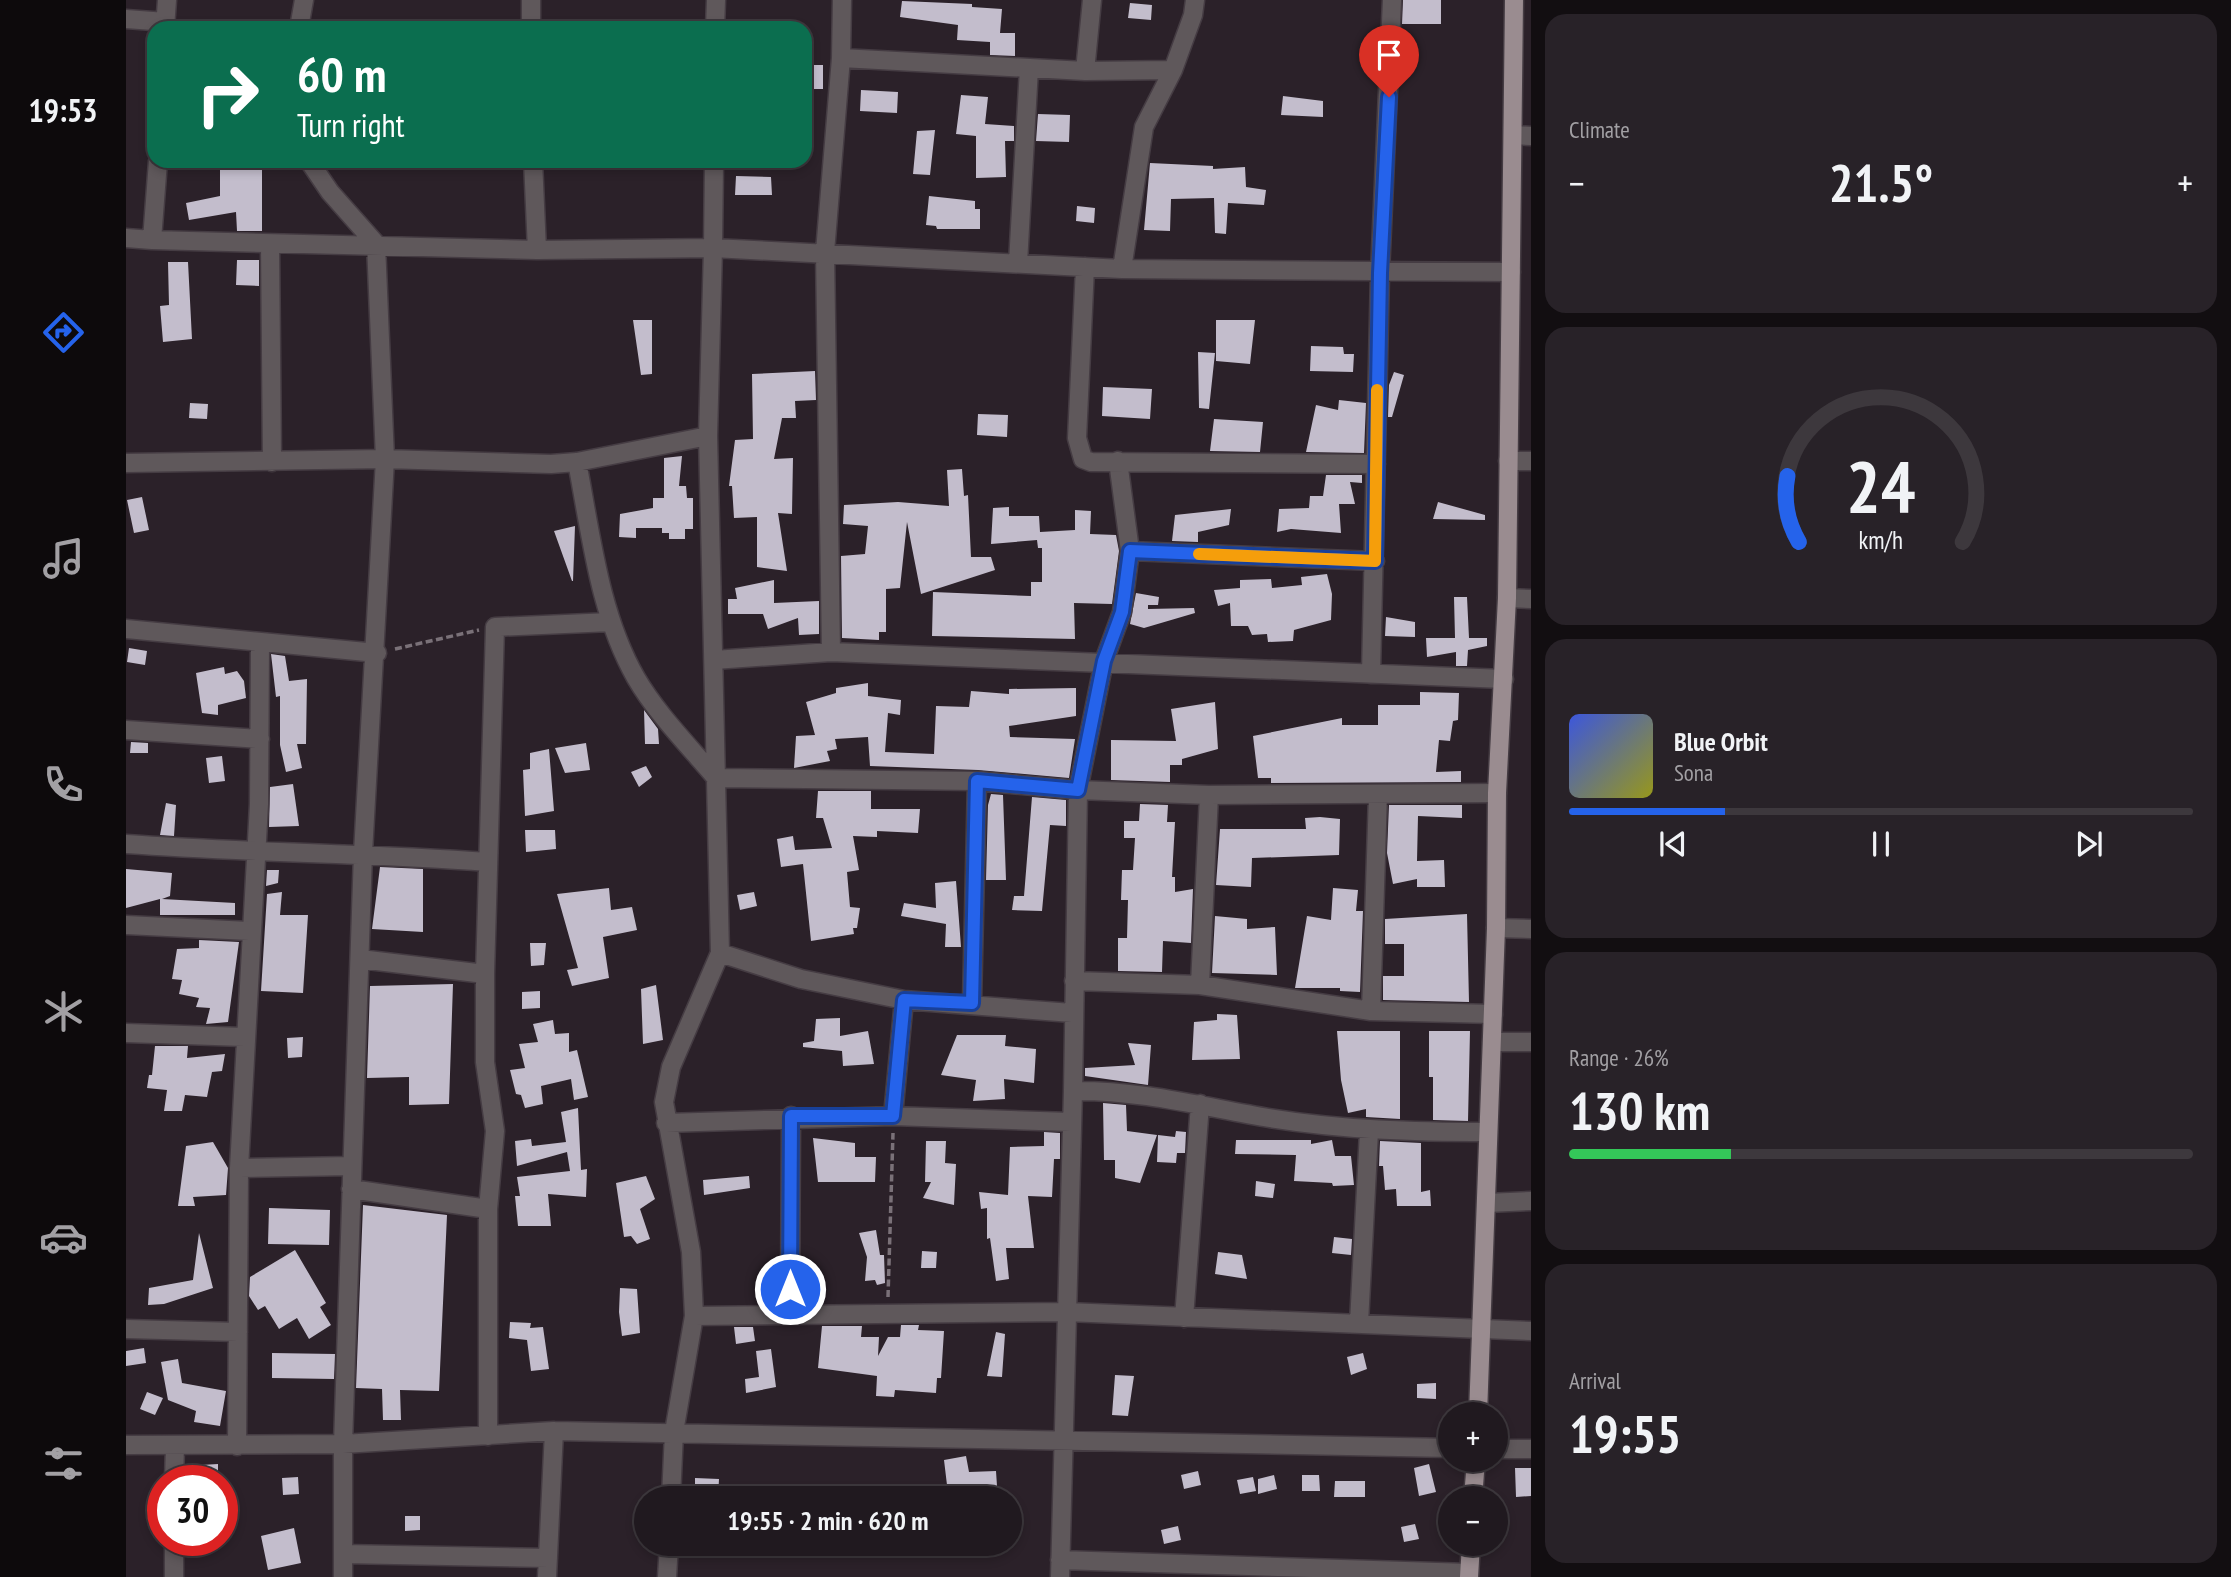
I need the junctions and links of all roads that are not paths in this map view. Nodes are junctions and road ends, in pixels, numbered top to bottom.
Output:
1 (167, 0) edge
2 (304, 0) edge
3 (531, 0) edge
4 (716, 0) edge
5 (842, 0) edge
6 (1092, 0) edge
7 (1195, 0) edge
8 (1392, 0) edge
9 (1514, 0) edge
10 (126, 19) edge
11 (166, 21) edge
12 (300, 21) edge
13 (531, 21) edge
14 (715, 21) edge
15 (147, 22) edge
16 (841, 58) junction
17 (1029, 68) junction
18 (1173, 70) junction
19 (1085, 71) junction
20 (1522, 135) edge
21 (157, 168) edge
22 (314, 168) edge
23 (533, 168) edge
24 (714, 168) edge
25 (126, 238) edge
26 (152, 240) junction
27 (270, 244) junction
28 (376, 244) junction
29 (713, 248) junction
30 (537, 250) junction
31 (825, 252) junction
32 (1018, 263) junction
33 (1085, 267) junction
34 (1122, 269) junction
35 (1511, 272) junction
36 (1380, 273) junction
37 (708, 436) junction
38 (386, 459) junction
39 (272, 461) junction
40 (1118, 461) junction
41 (1508, 461) junction
42 (1531, 461) edge
43 (577, 462) junction
44 (126, 463) edge
45 (1376, 464) junction
46 (1130, 551) junction
47 (1375, 561) junction
48 (1507, 598) junction
49 (1531, 599) edge
50 (611, 622) junction
51 (126, 629) edge
52 (260, 642) junction
53 (831, 652) junction
54 (377, 653) junction
55 (714, 660) junction
56 (1104, 661) junction
57 (1371, 674) junction
58 (1504, 679) junction
59 (126, 730) edge
60 (260, 739) junction
61 (716, 778) junction
62 (977, 781) junction
63 (1078, 790) junction
64 (1497, 793) junction
65 (1378, 794) junction
66 (1209, 795) junction
67 (126, 844) edge
68 (363, 853) junction
69 (256, 854) junction
70 (488, 862) junction
71 (126, 925) edge
72 (1496, 928) junction
73 (1531, 929) edge
74 (249, 931) junction
75 (720, 953) junction
76 (360, 959) junction
77 (485, 974) junction
78 (1074, 981) junction
79 (1200, 985) junction
80 (904, 1000) junction
81 (972, 1003) junction
82 (1371, 1011) junction
83 (1072, 1013) junction
84 (1493, 1014) junction
85 (126, 1033) edge
86 (244, 1037) junction
87 (1492, 1042) junction
88 (1531, 1042) edge
89 (1073, 1091) junction
90 (1200, 1104) junction
91 (791, 1116) junction
92 (893, 1116) junction
93 (1071, 1122) junction
94 (666, 1123) junction
95 (1369, 1131) junction
96 (1488, 1132) junction
97 (351, 1166) junction
98 (239, 1168) junction
99 (351, 1189) junction
100 (1531, 1201) edge
101 (1487, 1203) junction
102 (488, 1209) junction
103 (1066, 1312) junction
104 (790, 1313) junction
105 (694, 1316) junction
106 (1184, 1318) junction
107 (1359, 1323) junction
108 (126, 1329) edge
109 (1481, 1330) junction
110 (1531, 1331) edge
111 (238, 1332) junction
112 (1478, 1402) edge
113 (554, 1431) junction
114 (674, 1432) junction
115 (488, 1436) junction
116 (1064, 1440) junction
117 (342, 1444) junction
118 (126, 1445) edge
119 (175, 1446) junction
120 (237, 1446) junction
121 (1438, 1448) edge
122 (1508, 1449) edge
123 (1531, 1449) edge
124 (174, 1465) edge
125 (672, 1486) edge
126 (344, 1554) junction
127 (174, 1556) edge
128 (668, 1556) edge
129 (1470, 1556) edge
130 (548, 1558) junction
131 (1060, 1568) edge
132 (1175, 1571) edge
133 (1347, 1574) edge
134 (1469, 1575) edge
135 (174, 1577) edge
136 (343, 1577) edge
137 (547, 1577) edge
138 (667, 1577) edge

1 - 11 street
2 - 12 street
3 - 13 street
4 - 14 street
5 - 16 street
6 - 19 street
7 - 18 street
8 - 36 street
9 - 20 main road
10 - 15 street
16 - 17 street
16 - 31 street
17 - 19 street
17 - 32 street
18 - 19 street
18 - 34 street
20 - 35 main road
21 - 26 street
22 - 28 street
23 - 30 street
24 - 29 street
25 - 26 street
26 - 27 street
27 - 28 street
27 - 39 street
28 - 30 street
28 - 38 street
29 - 30 street
29 - 31 street
29 - 37 street
31 - 32 street
31 - 53 street
32 - 33 street
33 - 34 street
33 - 40 street
34 - 36 street
35 - 36 street
35 - 41 main road
36 - 45 street
37 - 43 street
37 - 55 street
38 - 39 street
38 - 43 street
38 - 54 street
39 - 44 street
40 - 45 street
40 - 46 street
41 - 42 street
41 - 48 main road
43 - 50 street
45 - 47 street
46 - 47 street
46 - 56 street
47 - 57 street
48 - 49 street
48 - 58 main road
50 - 61 street
50 - 70 street
51 - 52 street
52 - 54 street
52 - 60 street
53 - 55 street
53 - 56 street
54 - 68 street
55 - 61 street
56 - 57 street
56 - 63 street
57 - 58 street
58 - 64 main road
59 - 60 street
60 - 69 street
61 - 62 street
61 - 75 street
62 - 63 street
62 - 81 street
63 - 66 street
63 - 78 street
64 - 65 street
64 - 72 main road
65 - 66 street
65 - 82 street
66 - 79 street
67 - 69 street
68 - 69 street
68 - 70 street
68 - 76 street
69 - 74 street
70 - 77 street
71 - 74 street
72 - 73 street
72 - 84 main road
74 - 86 street
75 - 80 street
75 - 94 street
76 - 77 street
76 - 97 street
77 - 102 street
78 - 79 street
78 - 83 street
79 - 82 street
80 - 81 street
80 - 92 street
81 - 83 street
82 - 84 street
83 - 89 street
84 - 87 main road
85 - 86 street
86 - 98 street
87 - 88 street
87 - 96 main road
89 - 90 street
89 - 93 street
90 - 95 street
90 - 106 street
91 - 92 street
91 - 94 street
91 - 104 street
92 - 93 street
93 - 103 street
94 - 105 street
95 - 96 street
95 - 107 street
96 - 101 main road
97 - 98 street
97 - 99 street
98 - 111 street
99 - 102 street
99 - 117 street
100 - 101 street
101 - 109 main road
102 - 115 street
103 - 104 street
103 - 106 street
103 - 116 street
104 - 105 street
105 - 114 street
106 - 107 street
107 - 109 street
108 - 111 street
109 - 110 street
109 - 112 main road
111 - 120 street
113 - 114 street
113 - 115 street
113 - 130 street
114 - 116 street
114 - 125 street
115 - 117 street
116 - 121 street
116 - 131 street
117 - 120 street
117 - 126 street
118 - 119 street
119 - 120 street
119 - 124 street
122 - 123 street
126 - 130 street
126 - 136 street
127 - 135 street
128 - 138 street
129 - 134 main road
130 - 137 street
131 - 132 street
132 - 133 street
133 - 134 street

